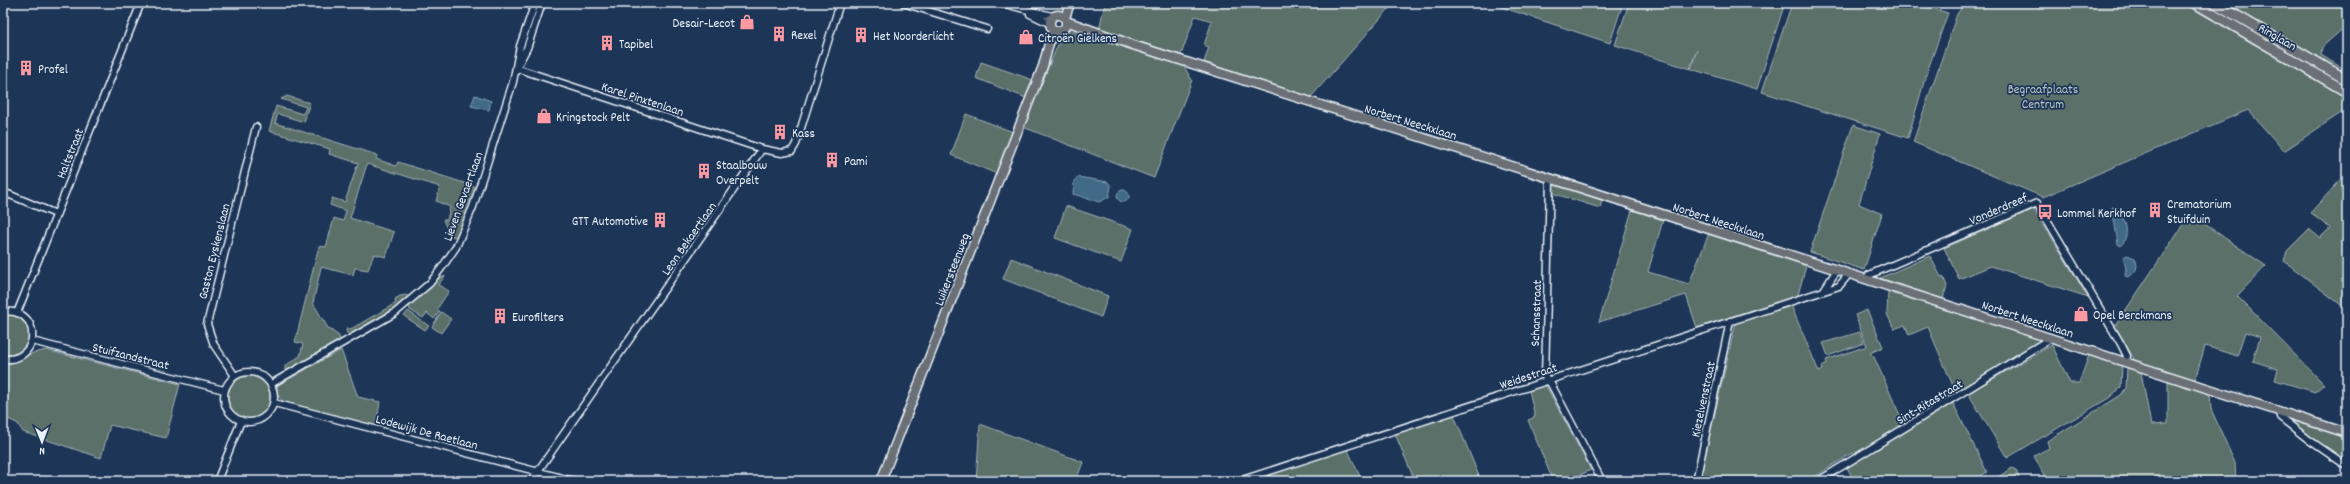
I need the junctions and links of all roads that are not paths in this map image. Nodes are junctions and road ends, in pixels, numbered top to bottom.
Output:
1 (141, 3) edge
2 (535, 3) edge
3 (542, 3) edge
4 (840, 3) edge
5 (903, 3) edge
6 (1001, 3) edge
7 (1065, 3) edge
8 (1070, 3) edge
9 (2195, 3) edge
10 (2215, 3) edge
11 (1059, 23) junction
12 (987, 29) dead end
13 (516, 68) junction
14 (2347, 80) edge
15 (2347, 92) edge
16 (256, 126) dead end
17 (762, 148) junction
18 (1550, 179) junction
19 (3, 192) edge
20 (56, 214) junction
21 (1837, 270) junction
22 (1849, 274) junction
23 (1865, 279) junction
24 (1824, 290) junction
25 (3, 312) edge
26 (18, 312) junction
27 (1730, 321) junction
28 (2051, 338) junction
29 (32, 341) junction
30 (3, 359) edge
31 (2126, 362) junction
32 (235, 376) junction
33 (1548, 380) junction
34 (271, 384) junction
35 (224, 390) junction
36 (274, 403) junction
37 (2278, 411) junction
38 (241, 421) junction
39 (2347, 433) edge
40 (2347, 466) edge
41 (538, 471) junction
42 (1250, 479) edge
43 (217, 481) edge
44 (531, 481) edge
45 (574, 481) edge
46 (881, 481) edge
47 (1239, 481) edge
48 (1602, 481) edge
49 (1696, 481) edge
50 (1818, 481) edge

1 - 20 street, Haltstraat
2 - 13 street, Lieven Gevaertlaan
3 - 13 street, Lieven Gevaertlaan
4 - 17 street
5 - 12 street
6 - 11 street, Norbert Neeckxlaan
7 - 11 main road, Luikersteenweg
8 - 11 main road, Luikersteenweg
9 - 15 highway, Ringlaan
10 - 14 highway, Ringlaan
11 - 18 main road, Norbert Neeckxlaan
11 - 46 main road, Luikersteenweg
13 - 17 street, Karel Pinxtenlaan
13 - 34 street, Lieven Gevaertlaan
16 - 32 street, Gaston Eyskenslaan
17 - 41 street, Leon Bekaertlaan
18 - 21 main road, Norbert Neeckxlaan
18 - 33 street, Schansstraat
19 - 20 street
20 - 26 street, Haltstraat
21 - 22 main road, Norbert Neeckxlaan
21 - 24 street
22 - 23 main road, Norbert Neeckxlaan
22 - 24 street, Weidestraat
23 - 28 main road, Norbert Neeckxlaan
23 - 31 street, Vonderdreef
24 - 27 street, Weidestraat
25 - 26 street
26 - 29 street
27 - 33 street, Weidestraat
27 - 49 street, Kiezelvenstraat
28 - 31 main road, Norbert Neeckxlaan
28 - 50 street, Sint-Ritastraat
29 - 30 street
29 - 35 street, Stuifzandstraat
31 - 37 main road, Norbert Neeckxlaan
32 - 34 street
32 - 35 street
33 - 42 street, Weidestraat
33 - 48 street, Schansstraat
34 - 36 street
35 - 38 street
36 - 38 street
36 - 41 street, Lodewijk De Raetlaan
37 - 39 main road, Norbert Neeckxlaan
37 - 40 street
38 - 43 street
41 - 44 street, Leon Bekaertlaan
41 - 45 street, Lodewijk De Raetlaan
42 - 47 street, Weidestraat

